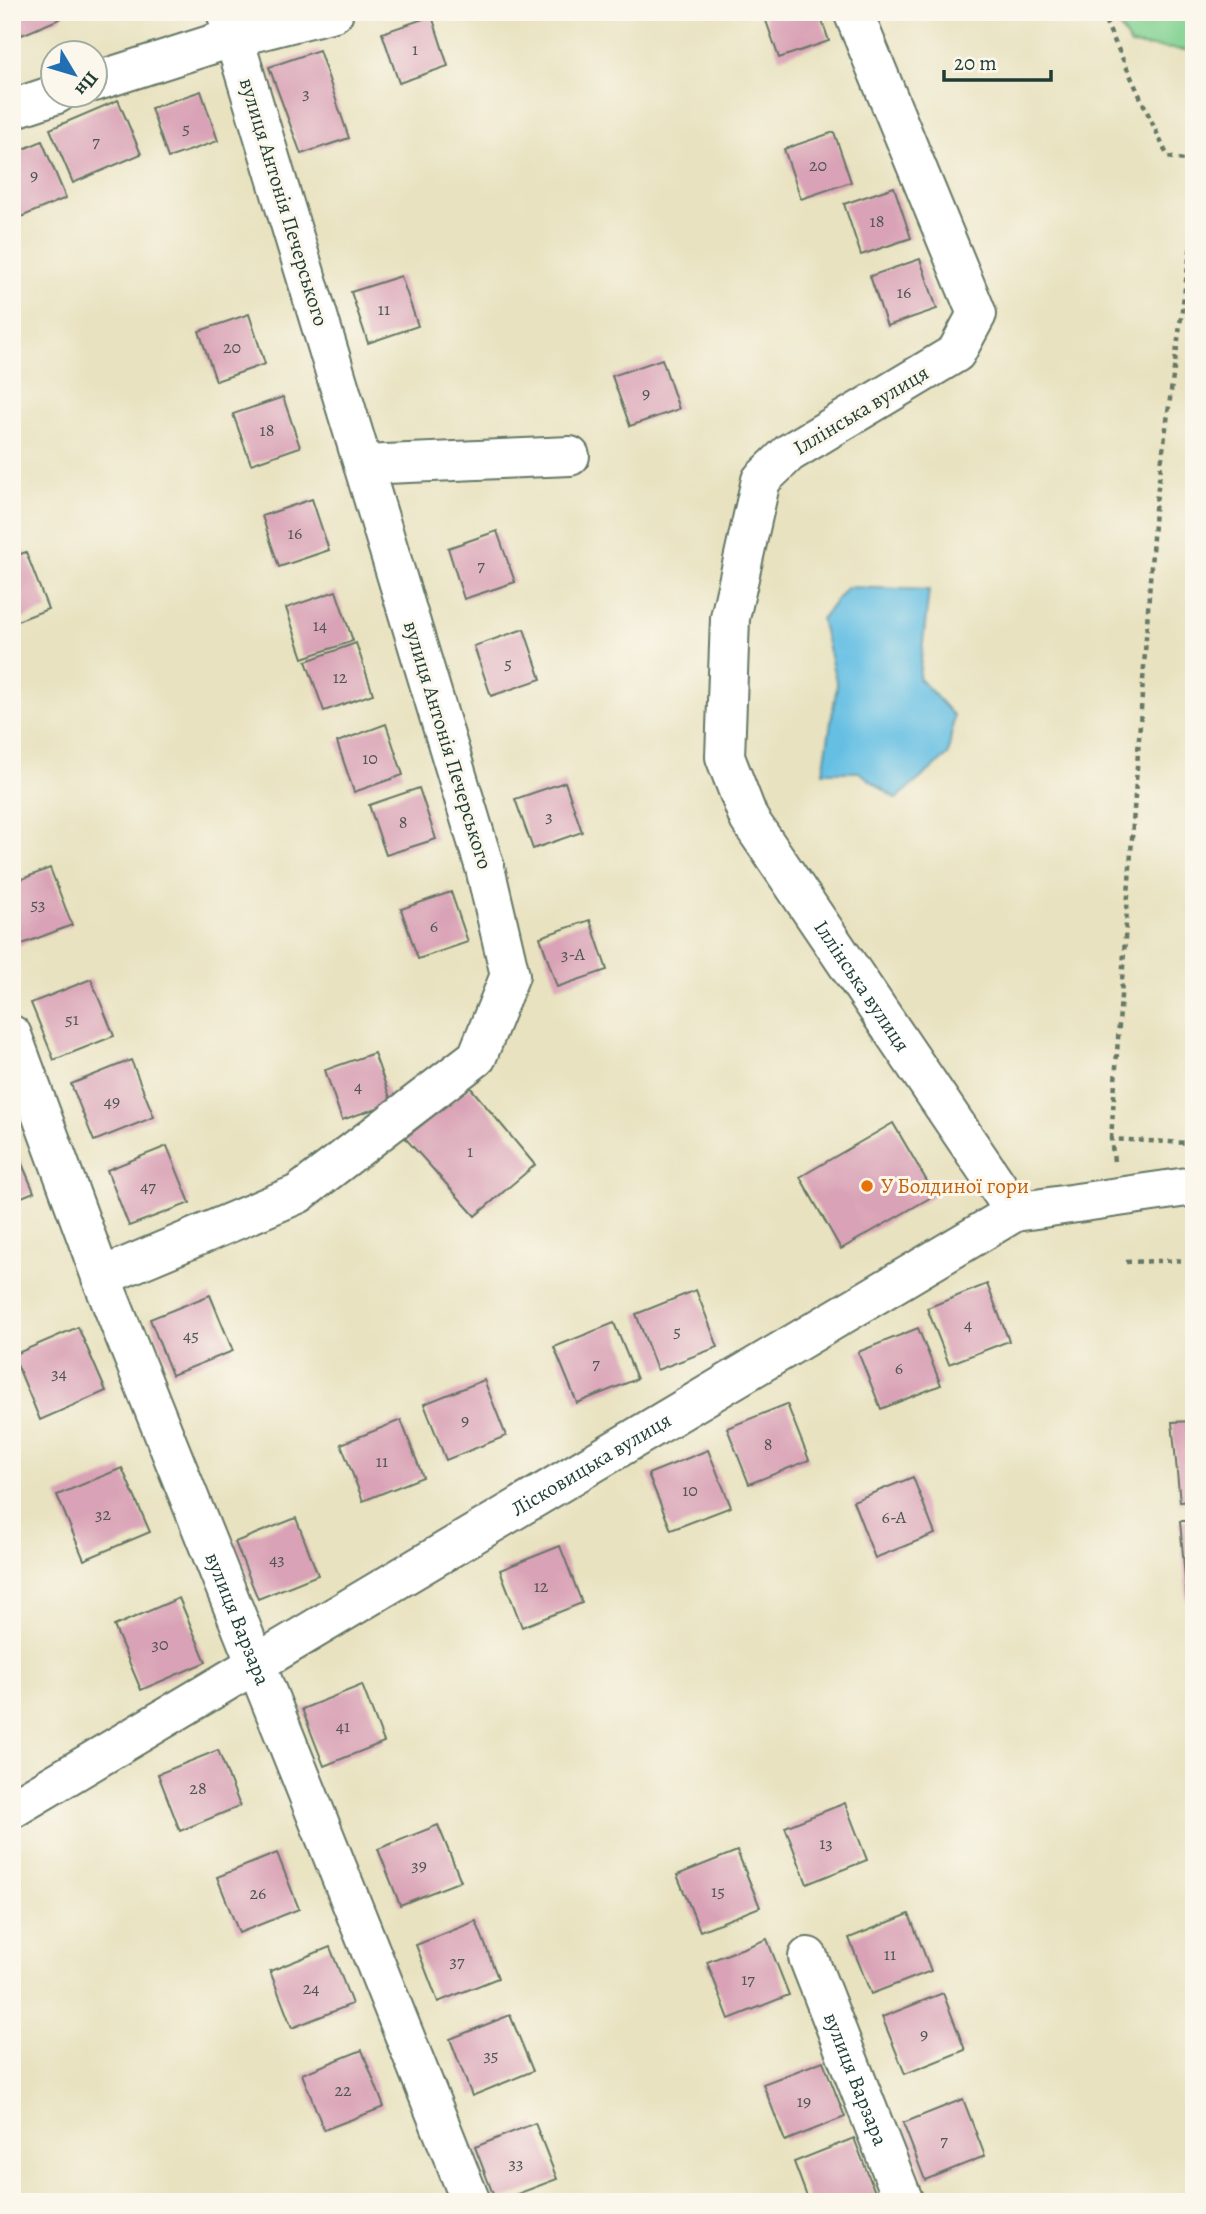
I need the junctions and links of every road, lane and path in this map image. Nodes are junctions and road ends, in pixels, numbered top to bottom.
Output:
1 (334, 12) edge
2 (853, 12) edge
3 (1101, 12) edge
4 (230, 25) edge
5 (108, 76) edge
6 (38, 100) edge
7 (12, 109) edge
8 (1194, 162) edge
9 (1194, 222) edge
10 (570, 456) dead end
11 (363, 465) junction
12 (12, 1035) edge
13 (1194, 1134) edge
14 (1111, 1139) junction
15 (1114, 1163) dead end
16 (1194, 1186) edge
17 (1016, 1212) junction
18 (1194, 1259) edge
19 (1126, 1262) dead end
20 (101, 1277) junction
21 (255, 1666) junction
22 (12, 1809) edge
23 (808, 1957) dead end
24 (471, 2202) edge
25 (904, 2202) edge

1 - 4 street
2 - 17 street, Іллінська вулиця
3 - 8 path
4 - 5 street
4 - 11 street, вулиця Антонія Печерського
6 - 7 street
9 - 14 path
10 - 11 street
11 - 20 street, вулиця Антонія Печерського
12 - 20 street, вулиця Варзара
13 - 14 path
14 - 15 path
16 - 17 street, Лісковицька вулиця
17 - 21 street, Лісковицька вулиця
18 - 19 path
20 - 21 street, вулиця Варзара
21 - 22 street, Лісковицька вулиця
21 - 24 street, вулиця Варзара
23 - 25 street, вулиця Варзара

